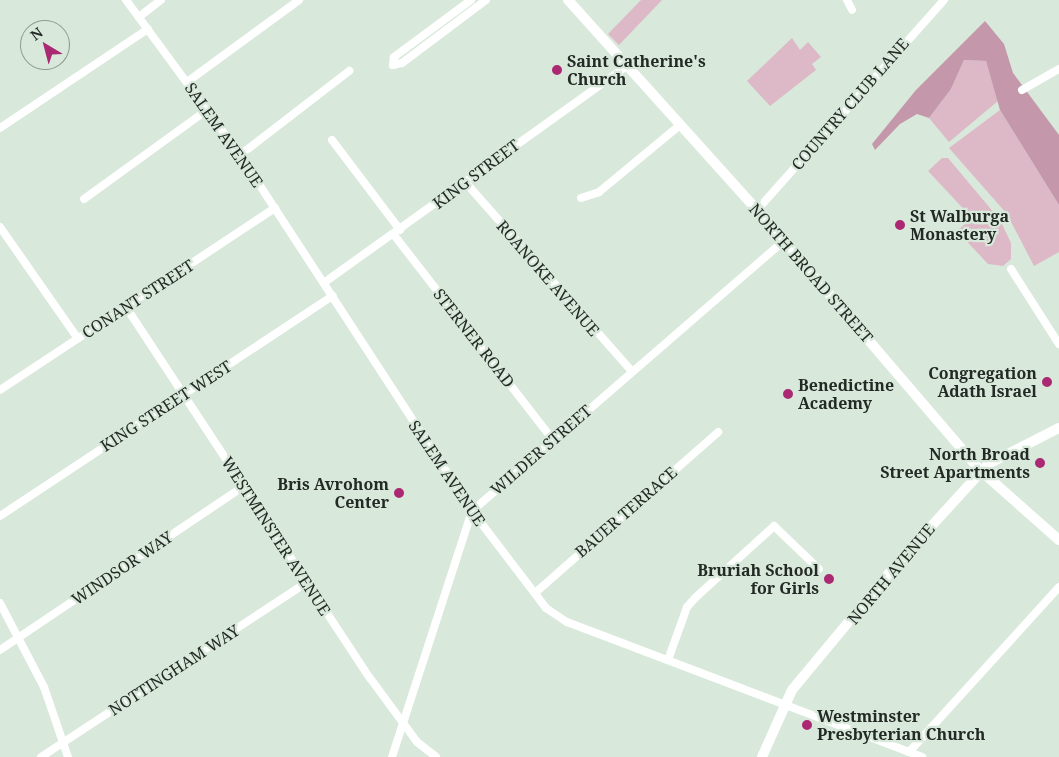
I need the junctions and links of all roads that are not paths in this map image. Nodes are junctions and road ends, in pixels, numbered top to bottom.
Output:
1 (126, 0) edge
2 (161, 0) edge
3 (299, 0) edge
4 (471, 0) edge
5 (485, 0) edge
6 (568, 0) edge
7 (847, 0) edge
8 (944, 0) edge
9 (852, 10) dead end
10 (139, 17) junction
11 (435, 27) junction
12 (148, 29) junction
13 (440, 34) junction
14 (626, 66) junction
15 (1059, 69) edge
16 (349, 71) dead end
17 (187, 82) junction
18 (1022, 90) dead end
19 (207, 110) junction
20 (680, 125) junction
21 (0, 128) edge
22 (332, 140) dead end
23 (240, 154) junction
24 (466, 183) junction
25 (581, 198) dead end
26 (84, 199) dead end
27 (275, 208) junction
28 (757, 210) junction
29 (0, 227) edge
30 (397, 233) junction
31 (784, 240) junction
32 (1011, 269) dead end
33 (325, 282) junction
34 (333, 296) junction
35 (126, 307) junction
36 (78, 338) junction
37 (1059, 344) edge
38 (632, 371) junction
39 (0, 390) edge
40 (184, 396) junction
41 (1059, 428) edge
42 (718, 432) dead end
43 (553, 440) junction
44 (981, 471) junction
45 (244, 486) junction
46 (472, 511) junction
47 (0, 516) edge
48 (1059, 540) edge
49 (819, 569) dead end
50 (307, 582) junction
51 (1059, 587) edge
52 (534, 593) junction
53 (0, 603) edge
54 (18, 638) junction
55 (0, 650) edge
56 (668, 660) junction
57 (785, 705) junction
58 (402, 725) junction
59 (64, 742) junction
60 (910, 752) junction
61 (41, 757) edge
62 (68, 757) edge
63 (392, 757) edge
64 (436, 757) edge
65 (762, 757) edge
66 (922, 757) edge

1 - 10 street, SALEM AVENUE
2 - 10 street
3 - 17 street
4 - 11 street
5 - 13 street
6 - 14 main road, NORTH BROAD STREET
7 - 9 street
8 - 28 street, COUNTRY CLUB LANE
10 - 12 street, SALEM AVENUE
11 - 13 street
11 - 13 street
12 - 17 street, SALEM AVENUE
12 - 21 street
14 - 20 main road, NORTH BROAD STREET
14 - 24 street, KING STREET
15 - 18 street
16 - 23 street
17 - 19 street, SALEM AVENUE
19 - 23 street, SALEM AVENUE
19 - 26 street
20 - 25 street
20 - 28 main road, NORTH BROAD STREET
22 - 30 street, STERNER ROAD
23 - 27 street, SALEM AVENUE
24 - 30 street, KING STREET
24 - 38 street, ROANOKE AVENUE
27 - 33 street, SALEM AVENUE
27 - 35 street, CONANT STREET
28 - 31 main road, NORTH BROAD STREET
29 - 36 street
30 - 33 street, KING STREET
30 - 43 street, STERNER ROAD
31 - 38 street, WILDER STREET
31 - 44 main road, NORTH BROAD STREET
32 - 37 street
33 - 34 street, SALEM AVENUE
34 - 40 street, KING STREET WEST
34 - 46 street, SALEM AVENUE
35 - 36 street, CONANT STREET
35 - 40 street, WESTMINSTER AVENUE
36 - 39 street, CONANT STREET
38 - 43 street, WILDER STREET
40 - 45 street, WESTMINSTER AVENUE
40 - 47 street, KING STREET WEST
41 - 44 main road, NORTH AVENUE
42 - 52 street, BAUER TERRACE
43 - 46 street, WILDER STREET
44 - 48 main road, NORTH BROAD STREET
44 - 57 main road, NORTH AVENUE
45 - 50 street, WESTMINSTER AVENUE
45 - 54 street, WINDSOR WAY
46 - 52 street, SALEM AVENUE
46 - 58 street
49 - 56 street
50 - 58 street, WESTMINSTER AVENUE
50 - 59 street, NOTTINGHAM WAY
51 - 60 street
52 - 56 street, SALEM AVENUE
53 - 54 street
54 - 55 street, WINDSOR WAY
54 - 59 street
56 - 57 street, SALEM AVENUE
57 - 60 street, SALEM AVENUE
57 - 65 main road, NORTH AVENUE
58 - 63 street
58 - 64 street, WESTMINSTER AVENUE
59 - 61 street, NOTTINGHAM WAY
59 - 62 street
60 - 66 street, SALEM AVENUE

